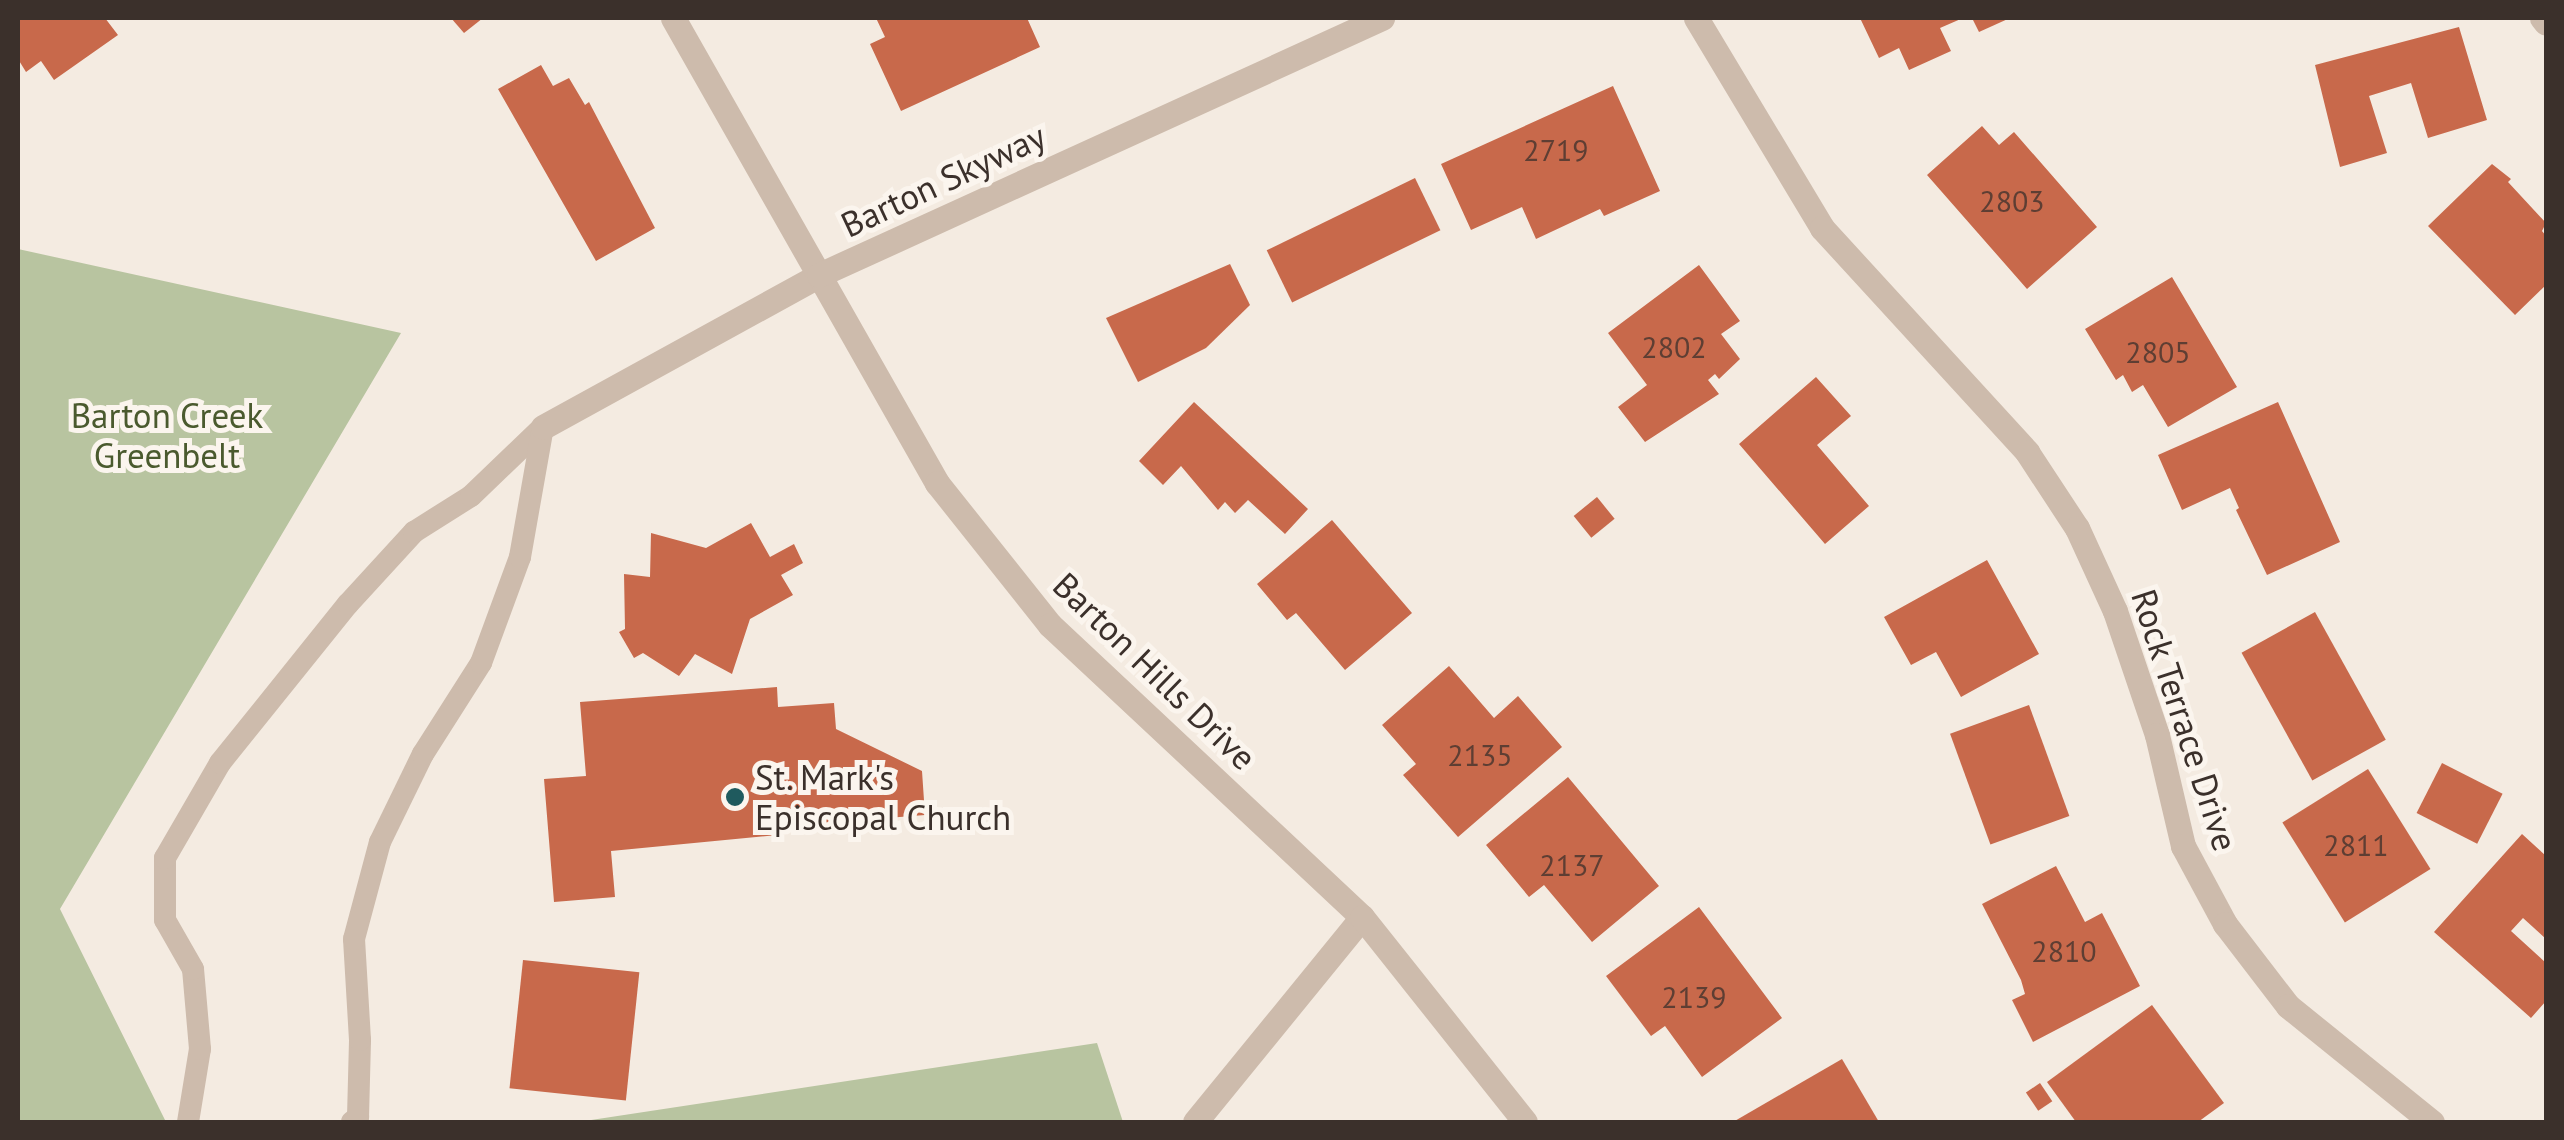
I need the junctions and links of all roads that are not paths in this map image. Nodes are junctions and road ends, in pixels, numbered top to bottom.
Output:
1 (673, 18) edge
2 (1382, 18) edge
3 (1696, 18) edge
4 (819, 276) junction
5 (543, 427) junction
6 (1362, 917) junction
7 (188, 1122) edge
8 (352, 1122) edge
9 (1195, 1122) edge
10 (1525, 1122) edge
11 (2432, 1122) edge

1 - 4 street, Barton Hills Drive
2 - 4 street, Barton Skyway
3 - 11 street, Rock Terrace Drive
4 - 5 street, Barton Skyway
4 - 6 street, Barton Hills Drive
5 - 7 lane
5 - 8 lane
6 - 9 street
6 - 10 street, Barton Hills Drive

